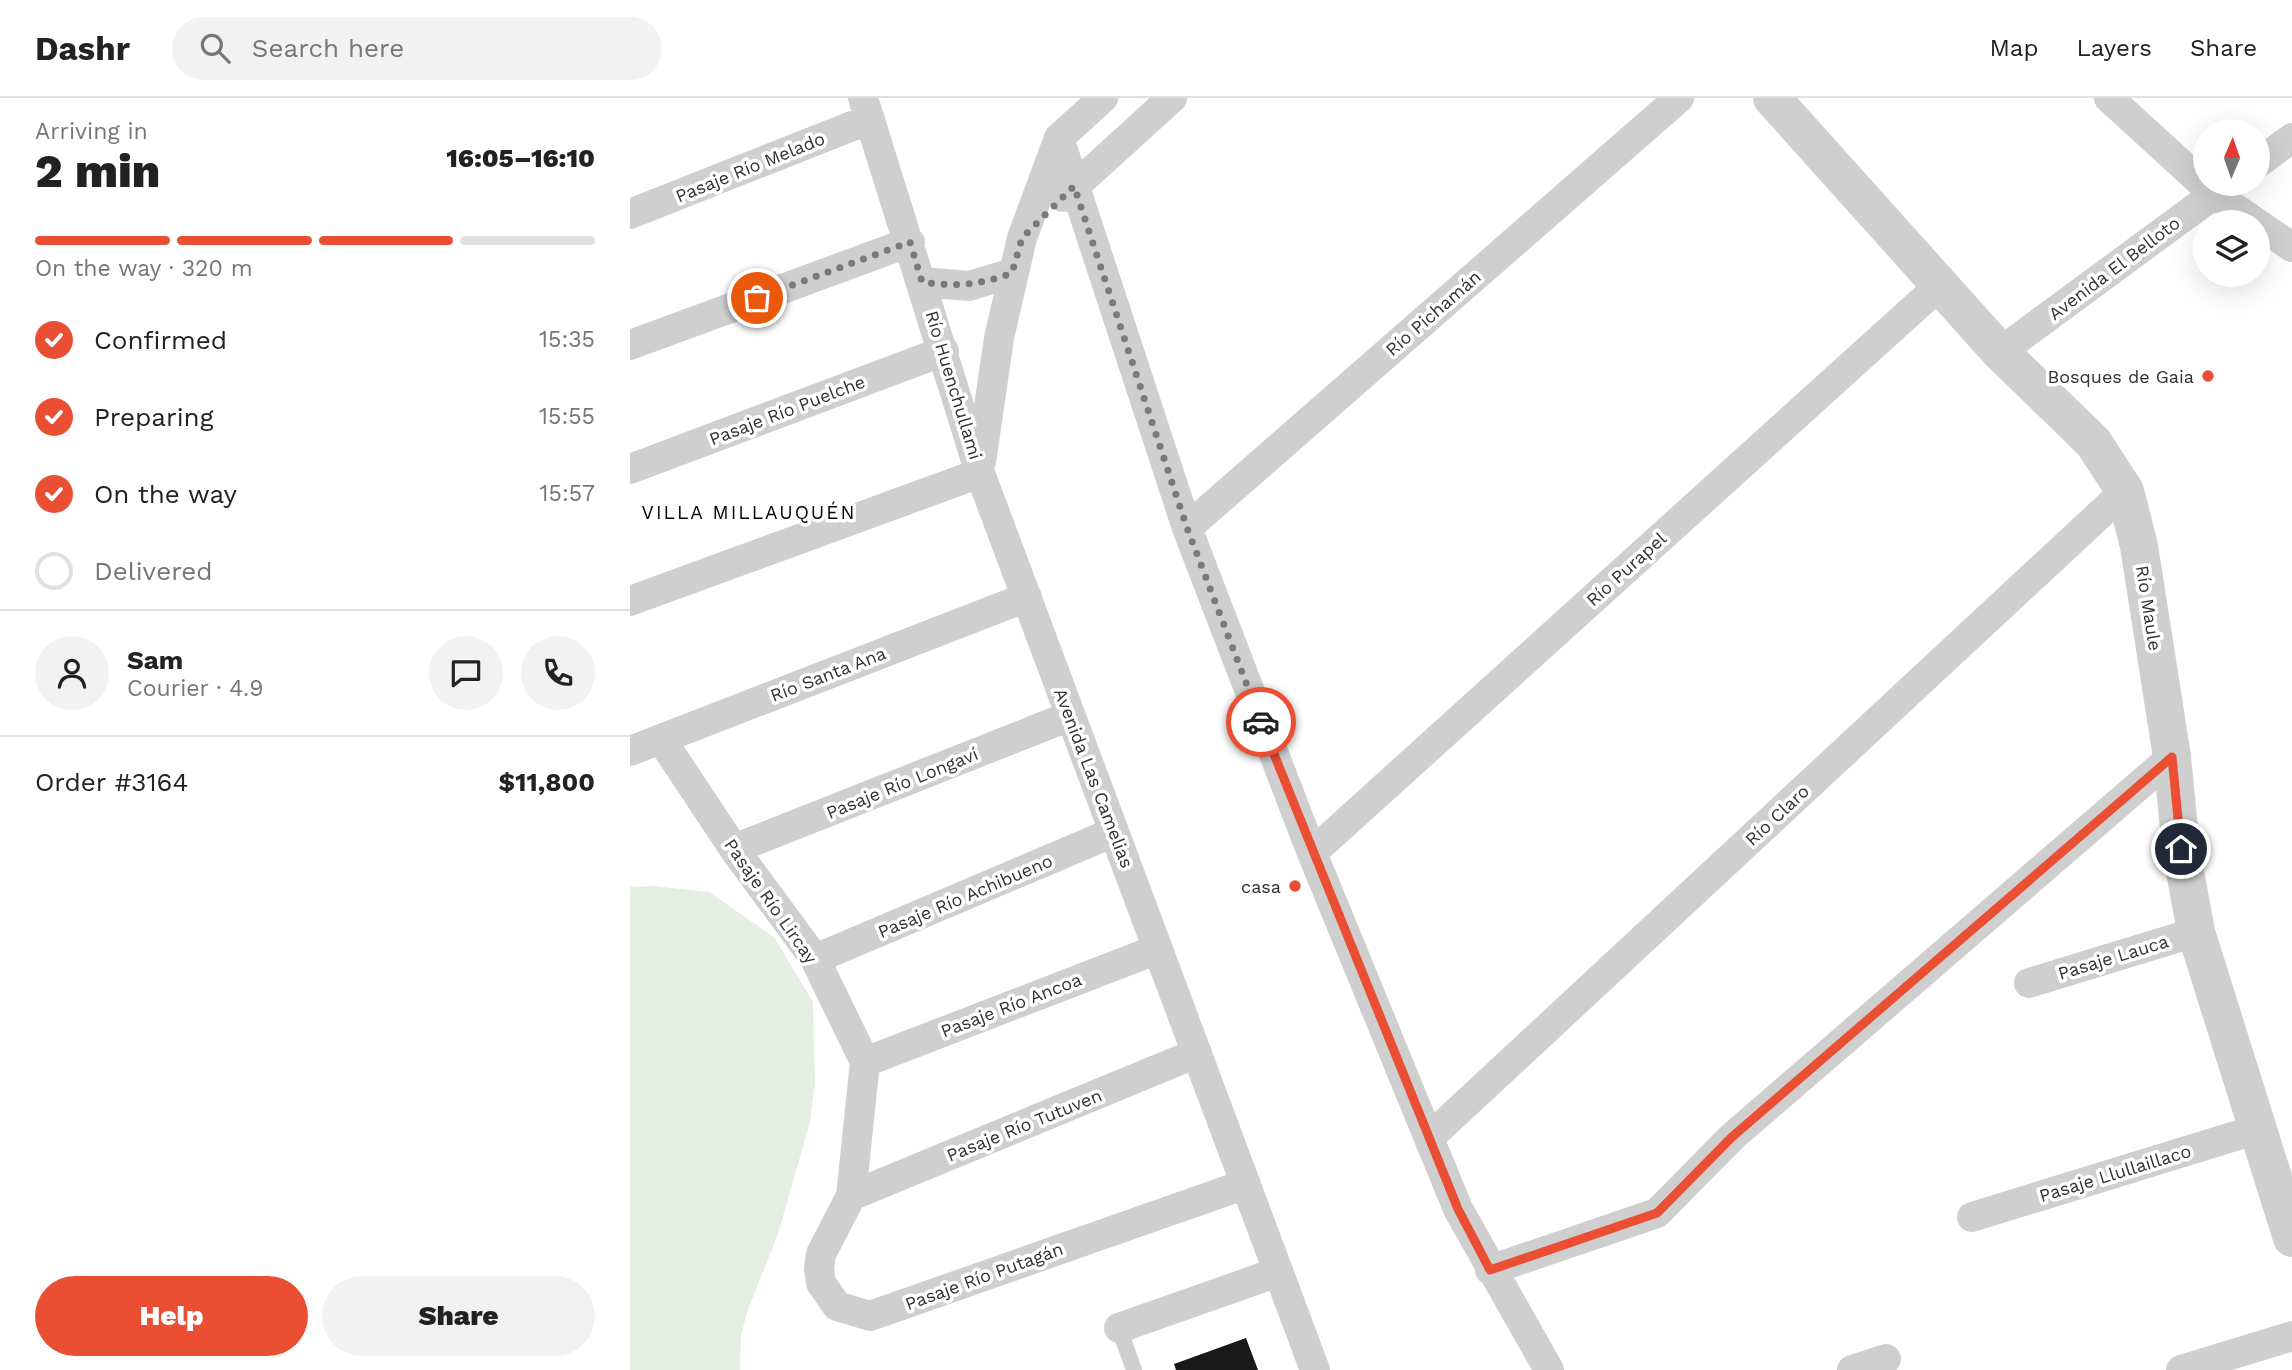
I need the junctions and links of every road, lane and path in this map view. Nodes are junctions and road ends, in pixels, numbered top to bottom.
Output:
1 (1103, 98) edge
2 (1172, 98) edge
3 (1679, 98) edge
4 (1772, 98) edge
5 (2109, 98) edge
6 (867, 109) edge
7 (1059, 138) junction
8 (2292, 138) edge
9 (2270, 154) edge
10 (2193, 166) edge
11 (1074, 186) junction
12 (2212, 196) edge
13 (2228, 196) edge
14 (2243, 210) edge
15 (630, 214) edge
16 (2270, 232) edge
17 (1022, 238) junction
18 (910, 242) junction
19 (2292, 247) edge
20 (1012, 273) junction
21 (922, 282) junction
22 (1940, 285) junction
23 (630, 345) edge
24 (944, 351) junction
25 (2000, 352) junction
26 (630, 469) edge
27 (980, 472) junction
28 (2125, 491) junction
29 (1187, 528) junction
30 (1027, 597) junction
31 (630, 601) edge
32 (1070, 716) junction
33 (661, 739) junction
34 (630, 751) edge
35 (2172, 757) junction
36 (1114, 832) junction
37 (734, 849) junction
38 (1312, 853) junction
39 (2196, 932) junction
40 (1158, 948) junction
41 (815, 959) junction
42 (2029, 983) dead end
43 (1197, 1053) junction
44 (864, 1062) junction
45 (2258, 1129) junction
46 (1429, 1138) junction
47 (1246, 1184) junction
48 (851, 1196) junction
49 (1972, 1217) dead end
50 (2292, 1238) edge
51 (1490, 1270) junction
52 (1279, 1272) junction
53 (1119, 1328) joint
54 (2292, 1336) edge
55 (1886, 1359) dead end
56 (1134, 1370) edge
57 (1315, 1370) edge
58 (1549, 1370) edge
59 (1852, 1370) edge
60 (2180, 1370) edge

1 - 7 street, Avenida Las Camelias
2 - 11 street, Avenida Las Camelias
3 - 29 street, Río Pichamán
4 - 22 street, Río Maule
5 - 10 street
6 - 15 street, Pasaje Río Melado
6 - 18 street, Río Huenchullami
7 - 11 street
7 - 17 street, Avenida Las Camelias
8 - 9 street
11 - 17 street, Avenida Las Camelias
11 - 29 street
12 - 25 street, Avenida El Belloto
13 - 14 street
16 - 19 street
17 - 20 street, Avenida Las Camelias
18 - 21 street, Río Huenchullami
18 - 23 street
20 - 21 street
20 - 27 street, Avenida Las Camelias
21 - 24 street, Río Huenchullami
22 - 25 street, Río Maule
22 - 38 street, Río Purapel
24 - 26 street, Pasaje Río Puelche
24 - 27 street, Río Huenchullami
25 - 28 street, Río Maule
27 - 30 street, Avenida Las Camelias
27 - 31 street
28 - 35 street, Río Maule
28 - 46 street, Río Claro
29 - 38 street
30 - 32 street, Avenida Las Camelias
30 - 33 street, Río Santa Ana
32 - 36 street, Avenida Las Camelias
32 - 37 street, Pasaje Río Longaví
33 - 34 street, Río Santa Ana
33 - 37 street, Pasaje Río Lircay
35 - 39 street, Río Maule
35 - 51 street
36 - 40 street, Avenida Las Camelias
36 - 41 street, Pasaje Río Achibueno
37 - 41 street, Pasaje Río Lircay
38 - 46 street
39 - 42 street, Pasaje Lauca
39 - 45 street, Río Maule
40 - 43 street, Avenida Las Camelias
40 - 44 street, Pasaje Río Ancoa
41 - 44 street, Pasaje Río Lircay
43 - 47 street, Avenida Las Camelias
43 - 48 street, Pasaje Río Tutuven
44 - 48 street
45 - 49 street, Pasaje Llullaillaco
45 - 50 street, Río Maule
46 - 51 street
47 - 48 street, Pasaje Río Putagán
47 - 52 street, Avenida Las Camelias
51 - 58 street
52 - 53 street
52 - 57 street, Avenida Las Camelias
53 - 56 lane
54 - 60 street
55 - 59 street

